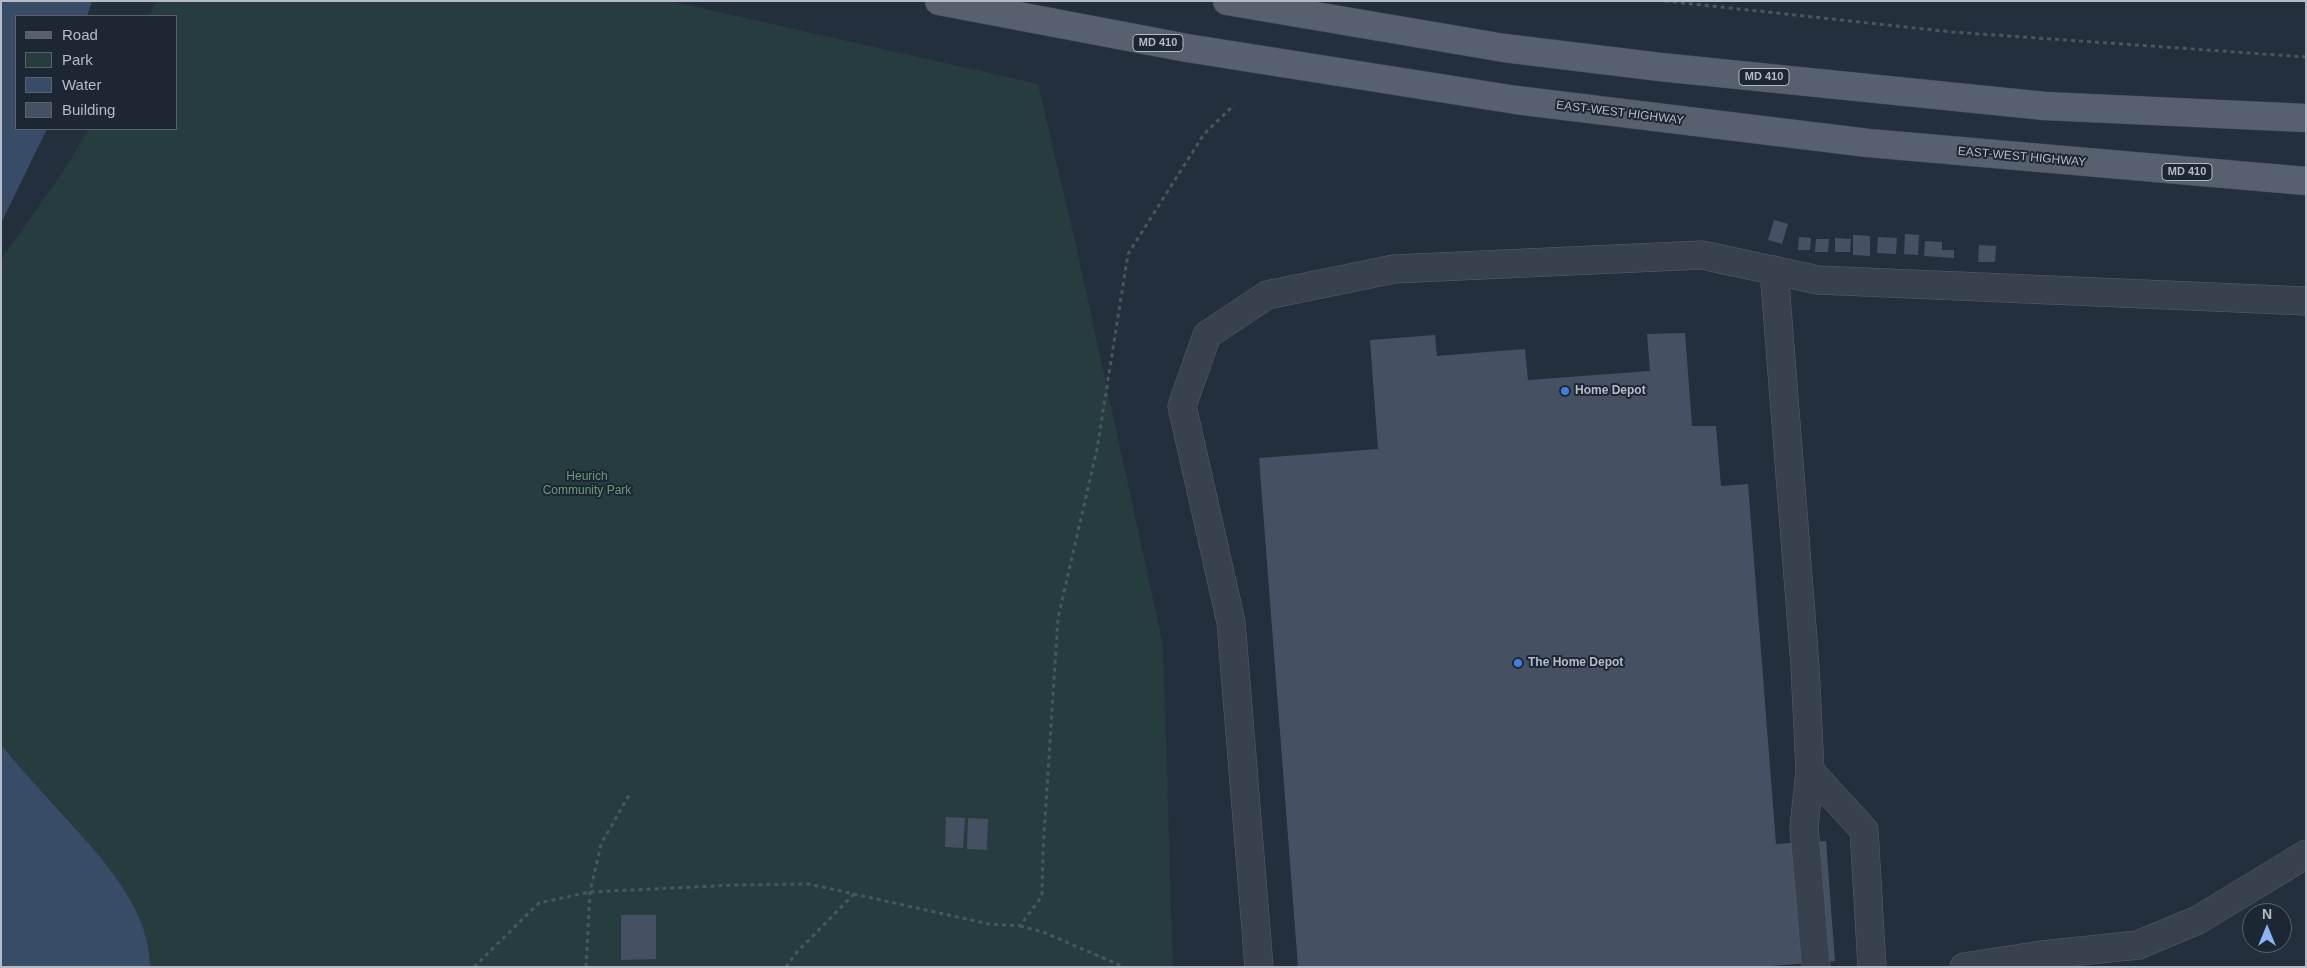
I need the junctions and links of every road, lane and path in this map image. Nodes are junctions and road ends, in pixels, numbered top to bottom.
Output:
1 (939, 1) edge
2 (1227, 1) edge
3 (1665, 1) edge
4 (2306, 57) edge
5 (1234, 105) dead end
6 (2306, 118) edge
7 (2306, 181) edge
8 (1774, 270) junction
9 (2306, 301) edge
10 (1810, 771) junction
11 (630, 792) dead end
12 (2306, 854) edge
13 (590, 892) junction
14 (854, 894) junction
15 (1020, 926) junction
16 (474, 967) edge
17 (586, 967) edge
18 (786, 967) edge
19 (1124, 967) edge
20 (1259, 967) edge
21 (1816, 967) edge
22 (1872, 967) edge
23 (1964, 967) edge

1 - 7 main road, EAST-WEST HIGHWAY / MD 410
2 - 6 main road, MD 410
3 - 4 path
5 - 15 path
8 - 9 lane
8 - 10 lane
8 - 20 lane
10 - 21 lane
10 - 22 lane
11 - 13 path
12 - 23 lane
13 - 14 path
13 - 16 path
13 - 17 path
14 - 15 path
14 - 18 path
15 - 19 path

